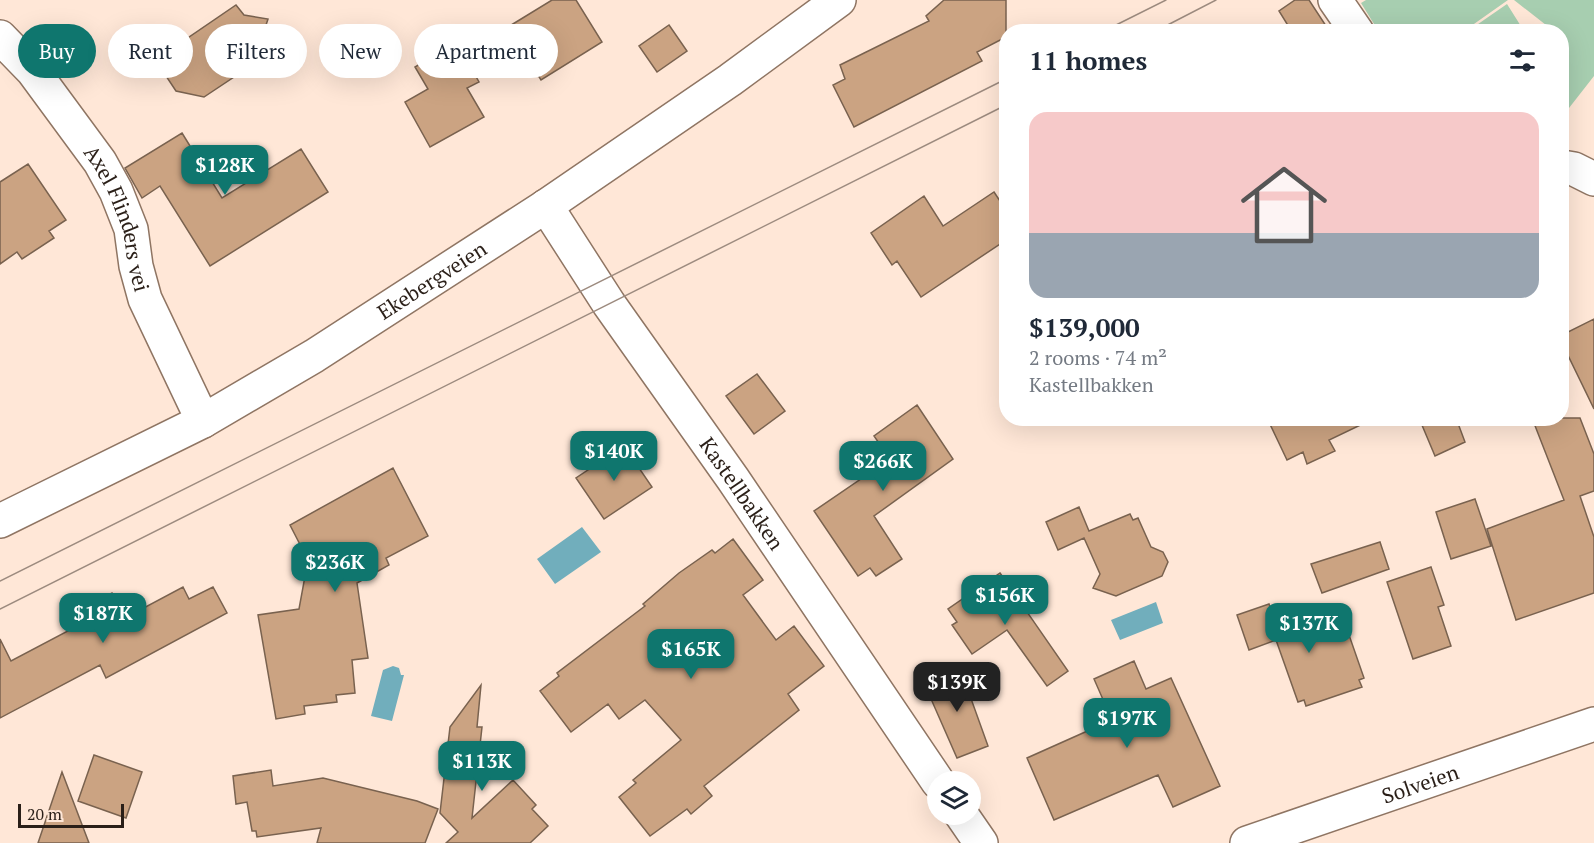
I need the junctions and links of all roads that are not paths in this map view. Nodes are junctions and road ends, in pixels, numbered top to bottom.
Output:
1 (839, 0) edge
2 (1335, 0) edge
3 (1352, 24) edge
4 (0, 37) edge
5 (1569, 168) edge
6 (1594, 179) edge
7 (546, 206) junction
8 (203, 421) junction
9 (0, 521) edge
10 (1594, 724) edge
11 (931, 771) edge
12 (969, 825) edge
13 (981, 843) edge
14 (1247, 843) edge

1 - 7 street, Ekebergveien
2 - 3 street
4 - 8 street, Axel Flinders vei
5 - 6 street
7 - 8 street, Ekebergveien
7 - 11 street, Kastellbakken
8 - 9 street, Ekebergveien
10 - 14 street, Solveien
12 - 13 street

